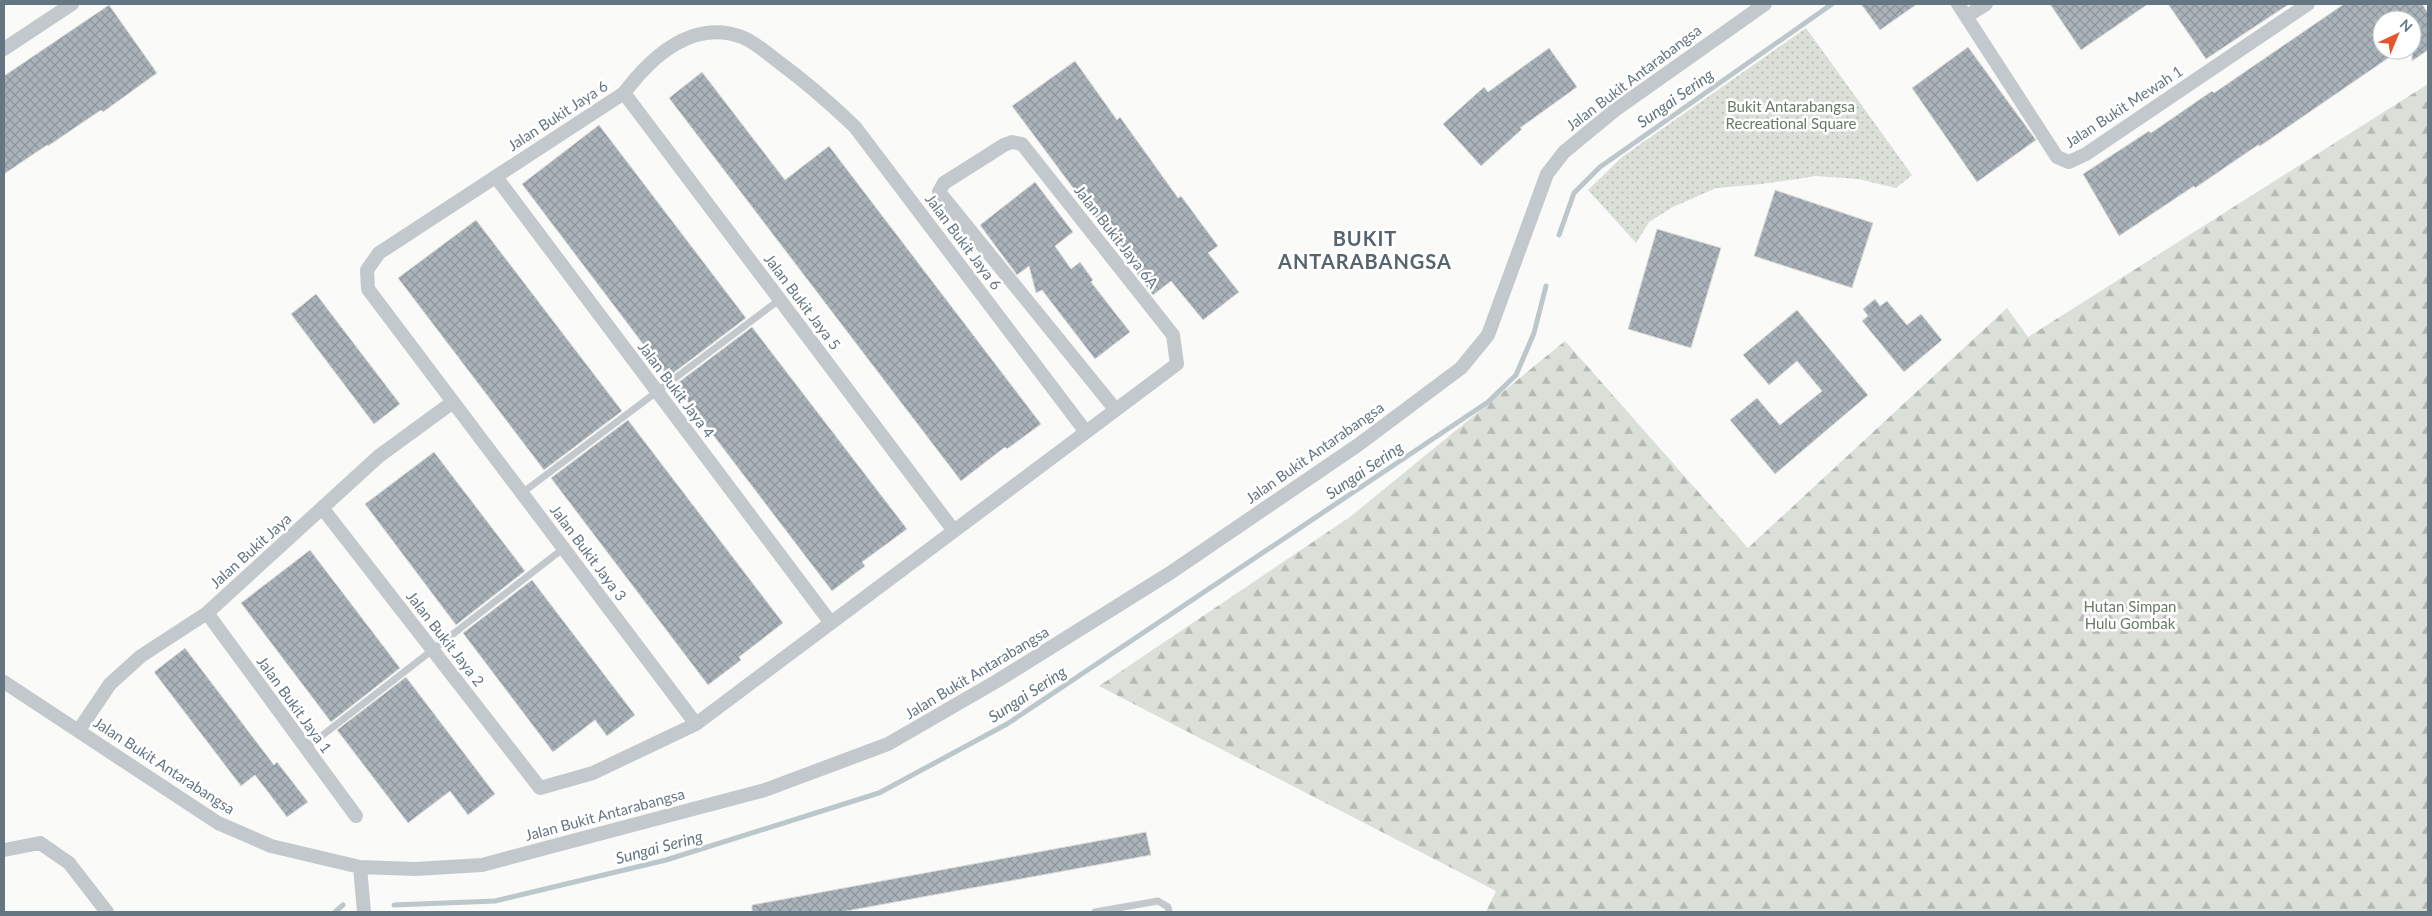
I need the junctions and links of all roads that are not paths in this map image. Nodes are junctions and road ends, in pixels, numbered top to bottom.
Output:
1 (72, 4) edge
2 (1765, 4) edge
3 (1958, 4) edge
4 (1986, 4) edge
5 (2308, 4) edge
6 (1967, 16) junction
7 (4, 49) edge
8 (624, 93) junction
9 (496, 177) junction
10 (780, 300) junction
11 (657, 392) junction
12 (453, 402) junction
13 (1115, 409) junction
14 (1086, 432) junction
15 (522, 493) junction
16 (323, 508) junction
17 (954, 531) junction
18 (564, 548) junction
19 (206, 613) junction
20 (831, 623) junction
21 (433, 650) junction
22 (4, 682) edge
23 (696, 724) junction
24 (79, 730) junction
25 (306, 748) junction
26 (356, 816) dead end
27 (4, 850) edge
28 (360, 867) junction
29 (107, 912) edge
30 (364, 912) edge
31 (1095, 912) edge
32 (1169, 912) edge

1 - 7 street
2 - 28 street, Jalan Bukit Antarabangsa
3 - 6 street, Jalan Bukit Mewah 1
4 - 6 street
5 - 6 street, Jalan Bukit Mewah 1
8 - 9 street, Jalan Bukit Jaya 6
8 - 10 street, Jalan Bukit Jaya 5
8 - 14 street, Jalan Bukit Jaya 6
9 - 11 street, Jalan Bukit Jaya 4
9 - 12 street, Jalan Bukit Jaya 6
10 - 11 lane
10 - 17 street, Jalan Bukit Jaya 5
11 - 15 lane
11 - 20 street, Jalan Bukit Jaya 4
12 - 15 street, Jalan Bukit Jaya 3
12 - 16 street, Jalan Bukit Jaya
13 - 13 street, Jalan Bukit Jaya 6A
13 - 14 street
14 - 17 street
15 - 18 street, Jalan Bukit Jaya 3
16 - 19 street, Jalan Bukit Jaya
16 - 21 street, Jalan Bukit Jaya 2
17 - 20 street
18 - 21 lane
18 - 23 street, Jalan Bukit Jaya 3
19 - 24 street, Jalan Bukit Jaya
19 - 25 street, Jalan Bukit Jaya 1
20 - 23 street
21 - 23 street, Jalan Bukit Jaya 2
21 - 25 lane
22 - 24 street, Jalan Bukit Antarabangsa
24 - 28 street, Jalan Bukit Antarabangsa
25 - 26 street, Jalan Bukit Jaya 1
27 - 29 street
28 - 30 street
31 - 32 lane

